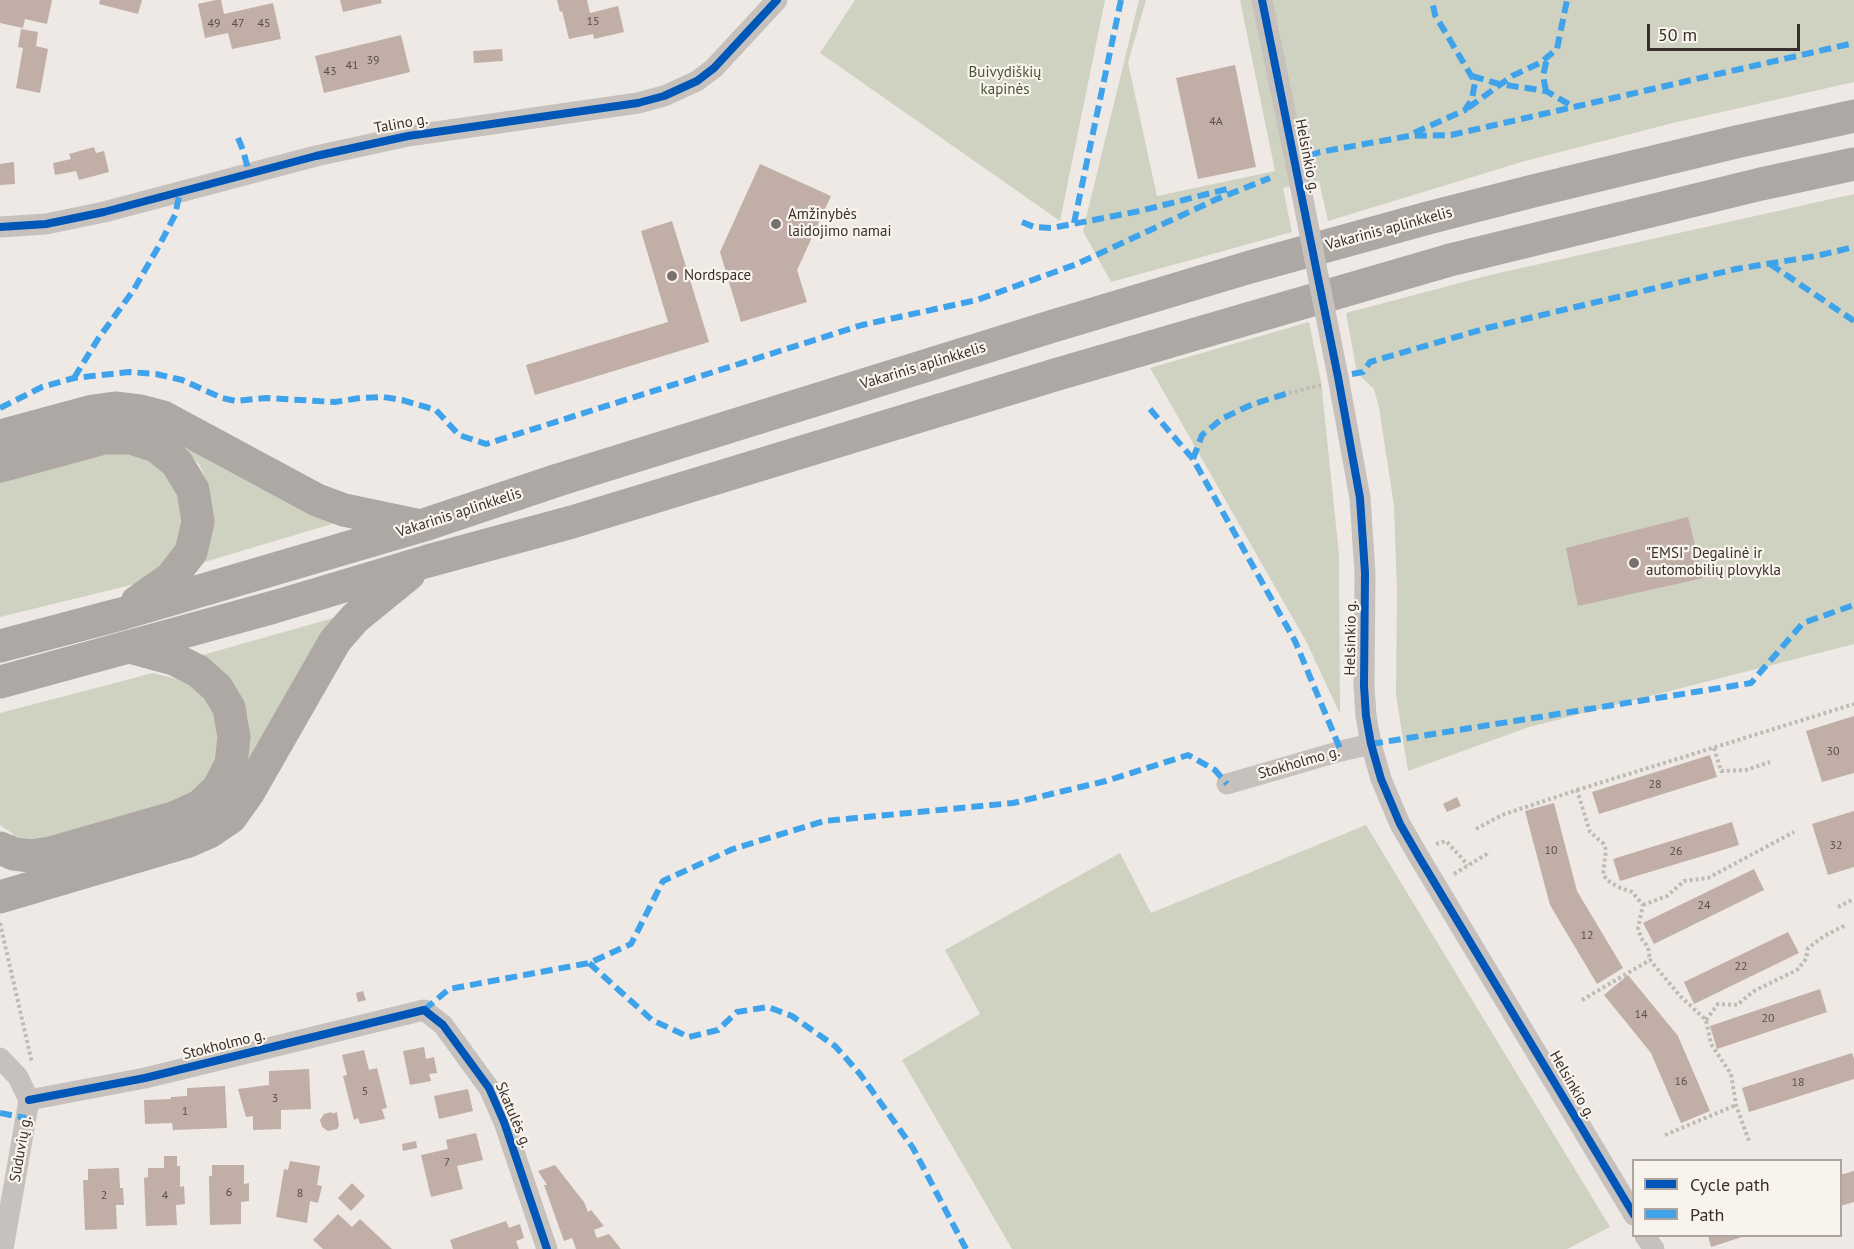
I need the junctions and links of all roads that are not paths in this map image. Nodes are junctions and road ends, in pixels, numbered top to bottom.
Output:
1 (777, 0) edge
2 (1262, 0) edge
3 (1854, 116) edge
4 (1854, 164) edge
5 (0, 227) edge
6 (0, 436) edge
7 (0, 466) edge
8 (421, 526) junction
9 (428, 561) junction
10 (121, 614) junction
11 (0, 646) edge
12 (130, 647) junction
13 (0, 682) edge
14 (1371, 744) junction
15 (1227, 784) dead end
16 (0, 848) edge
17 (0, 897) edge
18 (424, 1010) joint
19 (0, 1058) edge
20 (35, 1099) junction
21 (1632, 1212) edge
22 (3, 1249) edge
23 (547, 1249) edge

1 - 5 street, Talino g.
2 - 14 street, Helsinkio g., bridge
3 - 8 highway, Vakarinis aplinkkelis
4 - 9 highway
6 - 8 highway
7 - 10 highway
8 - 10 highway, Vakarinis aplinkkelis
9 - 12 highway
9 - 17 highway
10 - 11 highway, Vakarinis aplinkkelis
12 - 13 highway
12 - 16 highway
14 - 15 street, Stokholmo g.
14 - 21 street, Helsinkio g.
18 - 20 street, Stokholmo g.
18 - 23 street, Skatulės g.
19 - 20 street, Sūduvių g.
20 - 22 street, Sūduvių g.

